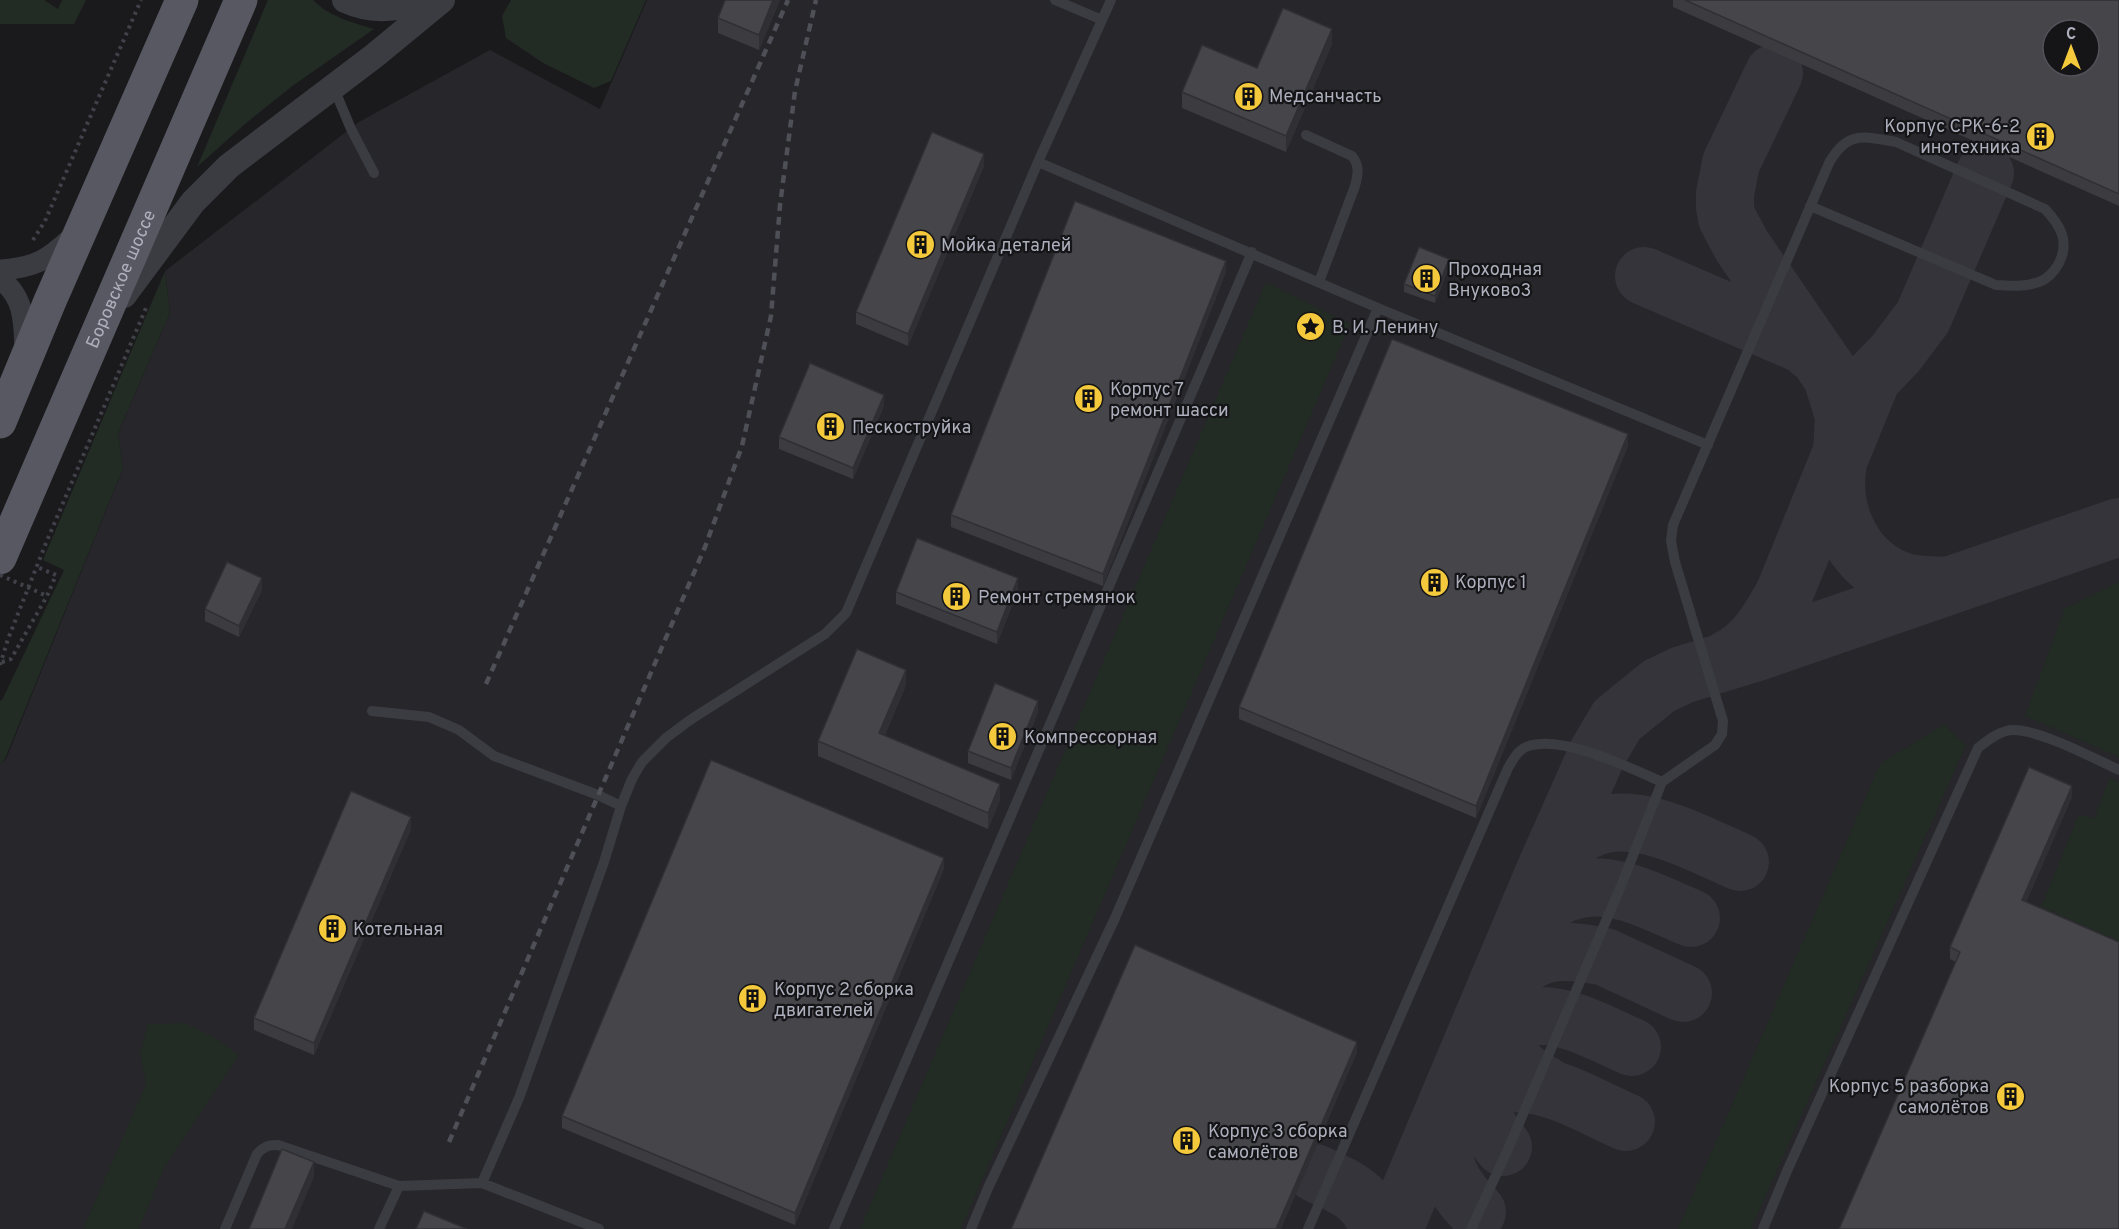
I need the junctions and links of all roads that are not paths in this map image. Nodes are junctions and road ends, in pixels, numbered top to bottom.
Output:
1 (182, 0) edge
2 (241, 0) edge
3 (345, 0) edge
4 (416, 0) edge
5 (442, 0) edge
6 (1055, 0) edge
7 (1111, 0) edge
8 (1102, 20) junction
9 (333, 86) junction
10 (1306, 135) dead end
11 (1038, 162) junction
12 (374, 173) dead end
13 (1810, 206) junction
14 (83, 227) junction
15 (1252, 252) junction
16 (0, 270) edge
17 (0, 279) edge
18 (1319, 282) junction
19 (1377, 308) junction
20 (96, 334) junction
21 (24, 364) junction
22 (0, 422) edge
23 (1708, 445) junction
24 (0, 558) edge
25 (372, 711) dead end
26 (2119, 770) edge
27 (1662, 782) junction
28 (621, 806) junction
29 (482, 1183) junction
30 (399, 1186) junction
31 (225, 1229) edge
32 (379, 1229) edge
33 (599, 1229) edge
34 (834, 1229) edge
35 (971, 1229) edge
36 (1308, 1229) edge
37 (1471, 1229) edge
38 (1763, 1229) edge

1 - 14 main road
2 - 20 main road, Боровское шоссе
3 - 4 street
5 - 9 street
6 - 8 lane
7 - 8 lane
8 - 11 lane
9 - 12 lane
9 - 20 street
10 - 18 lane
11 - 15 lane
11 - 28 lane
13 - 13 lane
13 - 23 lane
14 - 16 street
14 - 21 main road
15 - 18 lane
15 - 34 lane
17 - 21 street
18 - 19 lane
19 - 23 lane
19 - 35 lane
20 - 24 main road, Боровское шоссе
21 - 22 main road
23 - 27 lane
25 - 28 lane
26 - 38 lane
27 - 36 lane
27 - 37 lane
28 - 29 lane
29 - 30 lane
29 - 33 lane
30 - 31 lane
30 - 32 lane

